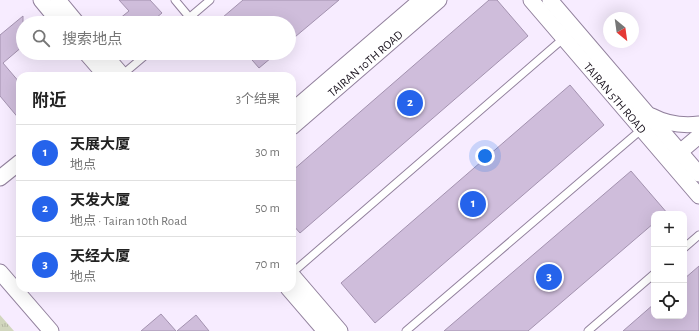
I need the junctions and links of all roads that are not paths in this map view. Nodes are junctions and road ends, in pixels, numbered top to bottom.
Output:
1 (41, 0) edge
2 (58, 0) edge
3 (175, 0) edge
4 (210, 0) edge
5 (421, 0) edge
6 (440, 0) edge
7 (531, 0) edge
8 (550, 0) edge
9 (54, 16) edge
10 (71, 16) edge
11 (188, 16) edge
12 (192, 16) edge
13 (564, 38) junction
14 (92, 60) edge
15 (109, 60) edge
16 (140, 60) edge
17 (103, 72) edge
18 (119, 72) edge
19 (127, 72) edge
20 (296, 108) edge
21 (647, 113) junction
22 (296, 124) edge
23 (699, 124) edge
24 (642, 129) junction
25 (699, 136) edge
26 (686, 163) edge
27 (16, 165) edge
28 (0, 178) edge
29 (699, 196) edge
30 (699, 235) edge
31 (685, 247) edge
32 (296, 271) edge
33 (0, 272) edge
34 (651, 277) edge
35 (296, 279) edge
36 (16, 291) edge
37 (17, 292) edge
38 (291, 292) edge
39 (51, 331) edge
40 (325, 331) edge
41 (340, 331) edge
42 (406, 331) edge
43 (588, 331) edge

1 - 9 street
2 - 10 street
3 - 11 lane
4 - 12 lane
5 - 20 street, TAIRAN 10TH ROAD
6 - 22 street, TAIRAN 10TH ROAD
7 - 13 street, TAIRAN 5TH ROAD
8 - 21 street, TAIRAN 5TH ROAD
13 - 24 street, TAIRAN 5TH ROAD
13 - 32 lane
14 - 17 street
15 - 18 street
16 - 19 lane
21 - 23 street
21 - 26 street, TAIRAN 5TH ROAD
24 - 26 street, TAIRAN 5TH ROAD
24 - 42 lane
25 - 26 street
26 - 29 street, TAIRAN 5TH ROAD
27 - 28 street
30 - 31 lane
33 - 36 street
34 - 43 lane
35 - 41 street
37 - 39 street
38 - 40 street

